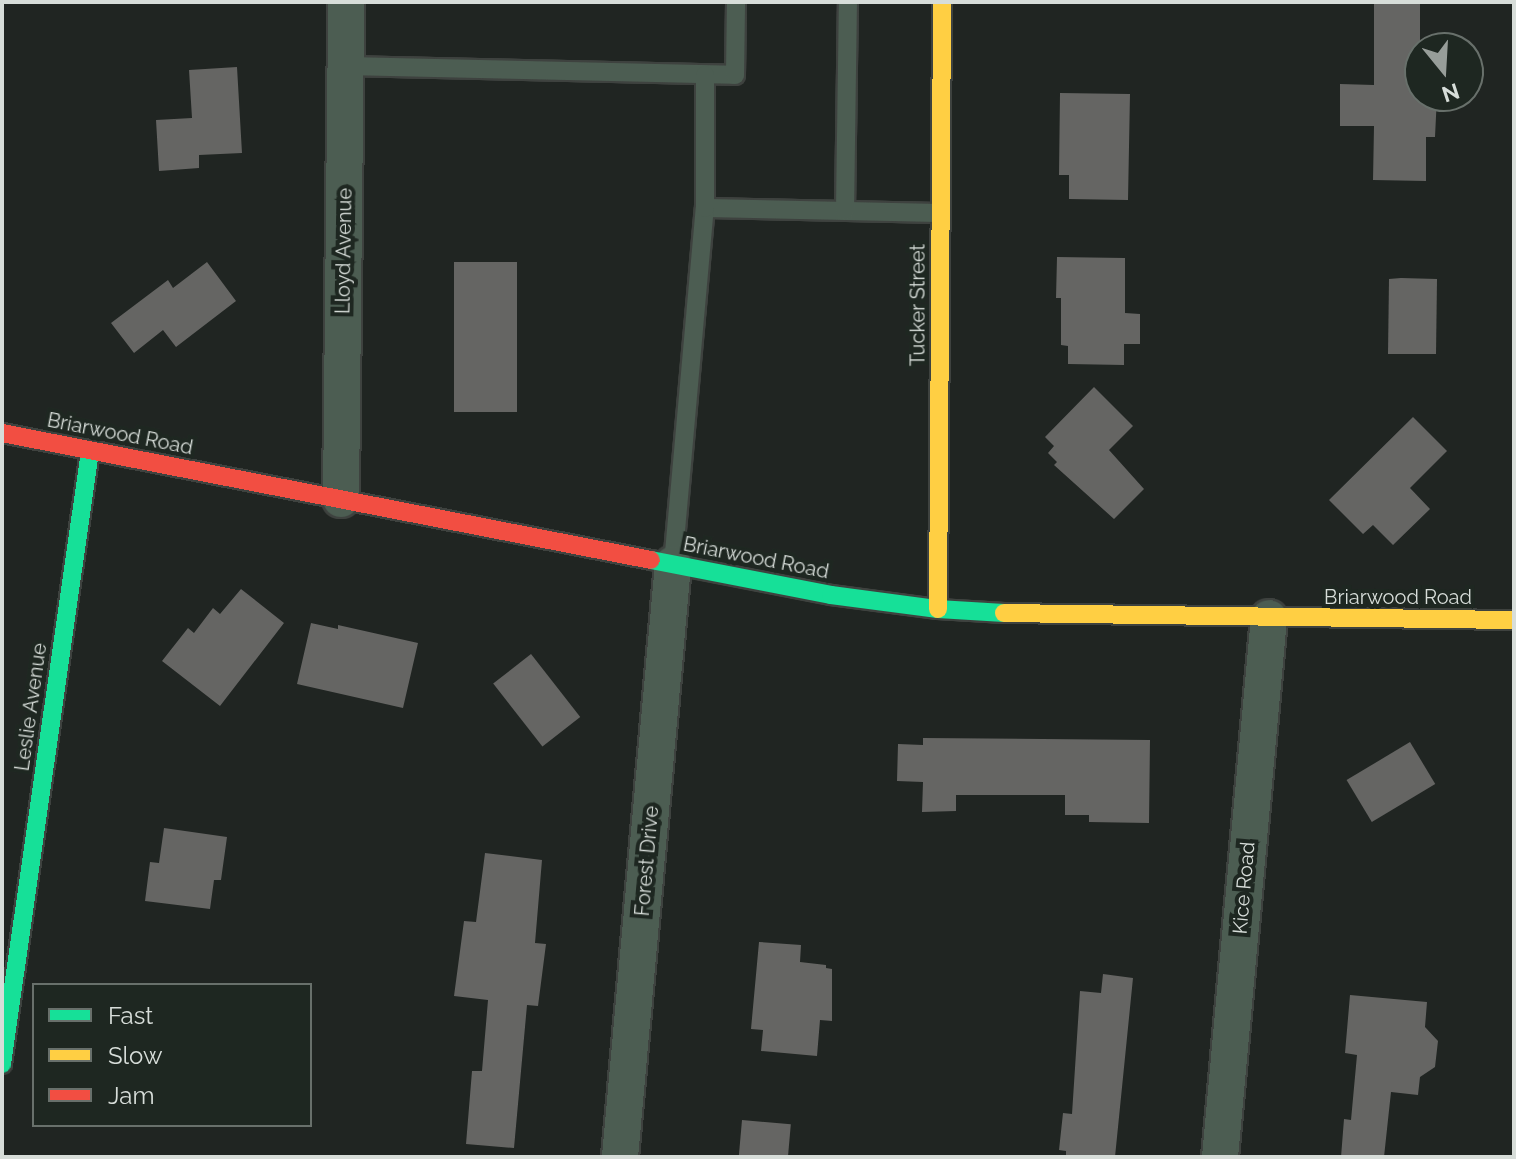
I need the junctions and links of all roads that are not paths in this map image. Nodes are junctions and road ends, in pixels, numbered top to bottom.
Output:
1 (346, 2) edge
2 (736, 2) edge
3 (848, 2) edge
4 (942, 2) edge
5 (345, 66) junction
6 (705, 75) junction
7 (705, 208) junction
8 (845, 211) junction
9 (941, 213) junction
10 (2, 433) edge
11 (90, 451) junction
12 (341, 499) junction
13 (673, 564) junction
14 (938, 609) junction
15 (1269, 618) junction
16 (1514, 620) edge
17 (2, 1064) edge
18 (620, 1157) edge
19 (1220, 1157) edge

1 - 5 street, Lloyd Avenue
2 - 6 lane
3 - 8 lane
4 - 9 street, Tucker Street
5 - 6 lane
5 - 12 street, Lloyd Avenue
6 - 7 lane
7 - 8 lane
7 - 13 lane
8 - 9 lane
9 - 14 street, Tucker Street
10 - 11 street, Briarwood Road
11 - 12 street, Briarwood Road
11 - 17 street, Leslie Avenue
12 - 13 street, Briarwood Road
13 - 14 street, Briarwood Road
13 - 18 street, Forest Drive
14 - 15 street, Briarwood Road
15 - 16 street, Briarwood Road
15 - 19 street, Kice Road

